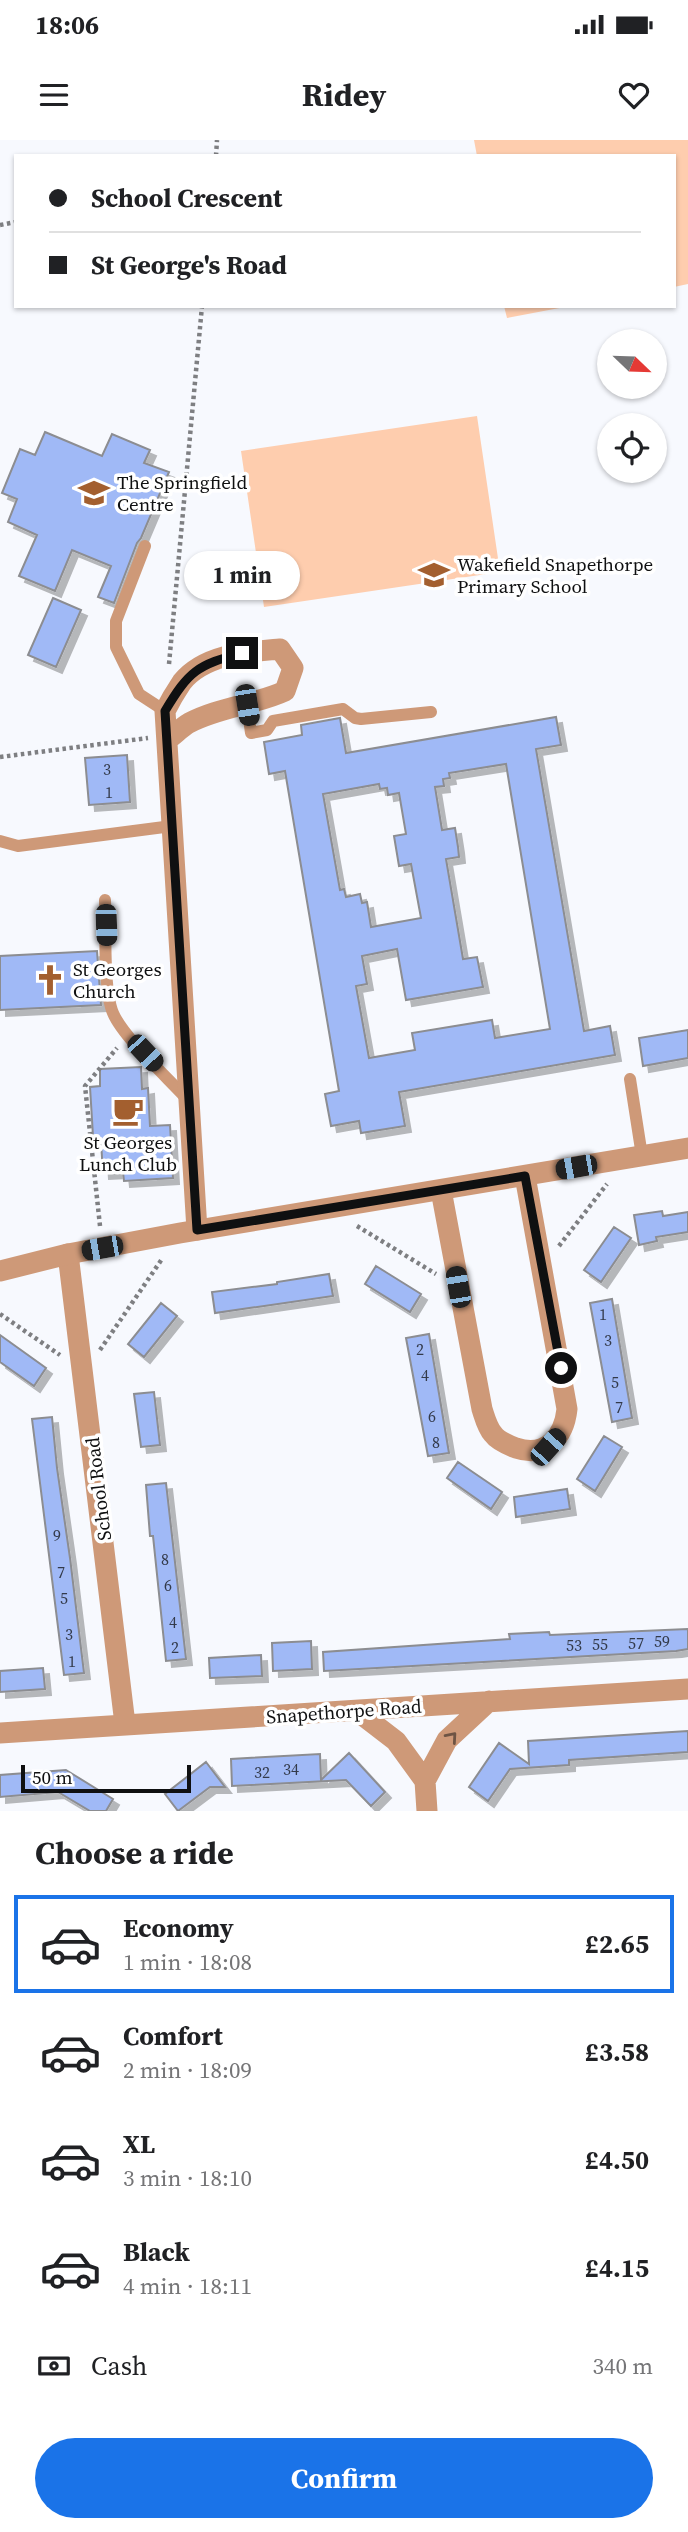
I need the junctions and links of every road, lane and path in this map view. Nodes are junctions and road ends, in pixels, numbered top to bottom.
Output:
1 (202, 308) edge
2 (145, 546) dead end
3 (169, 666) dead end
4 (247, 705) junction
5 (165, 711) junction
6 (431, 712) dead end
7 (167, 738) junction
8 (0, 757) edge
9 (172, 826) junction
10 (0, 841) edge
11 (105, 900) dead end
12 (128, 1035) junction
13 (630, 1079) dead end
14 (188, 1100) junction
15 (688, 1148) edge
16 (635, 1157) junction
17 (525, 1176) junction
18 (441, 1190) junction
19 (330, 1209) junction
20 (197, 1230) junction
21 (102, 1248) junction
22 (68, 1254) junction
23 (541, 1268) junction
24 (0, 1271) edge
25 (458, 1287) junction
26 (688, 1689) edge
27 (489, 1701) junction
28 (357, 1711) junction
29 (125, 1724) junction
30 (0, 1733) edge
31 (425, 1781) junction
32 (427, 1811) edge

1 - 3 path
2 - 5 lane
4 - 5 street
4 - 6 lane
4 - 7 street
5 - 7 street
7 - 8 path
7 - 9 street
9 - 10 lane
9 - 14 street
11 - 12 lane
12 - 14 lane
12 - 21 path
13 - 16 lane
14 - 20 street
15 - 16 street
16 - 17 street
16 - 23 path
17 - 18 street
17 - 23 street
18 - 19 street
18 - 25 street
19 - 20 street
19 - 25 path
20 - 21 street
21 - 22 street
22 - 24 street
22 - 29 street, School Road
23 - 25 street
26 - 27 street, Snapethorpe Road
27 - 28 street, Snapethorpe Road
31 -> 27 street
28 - 29 street, Snapethorpe Road
28 - 31 street
29 - 30 street, Snapethorpe Road
31 - 32 street

